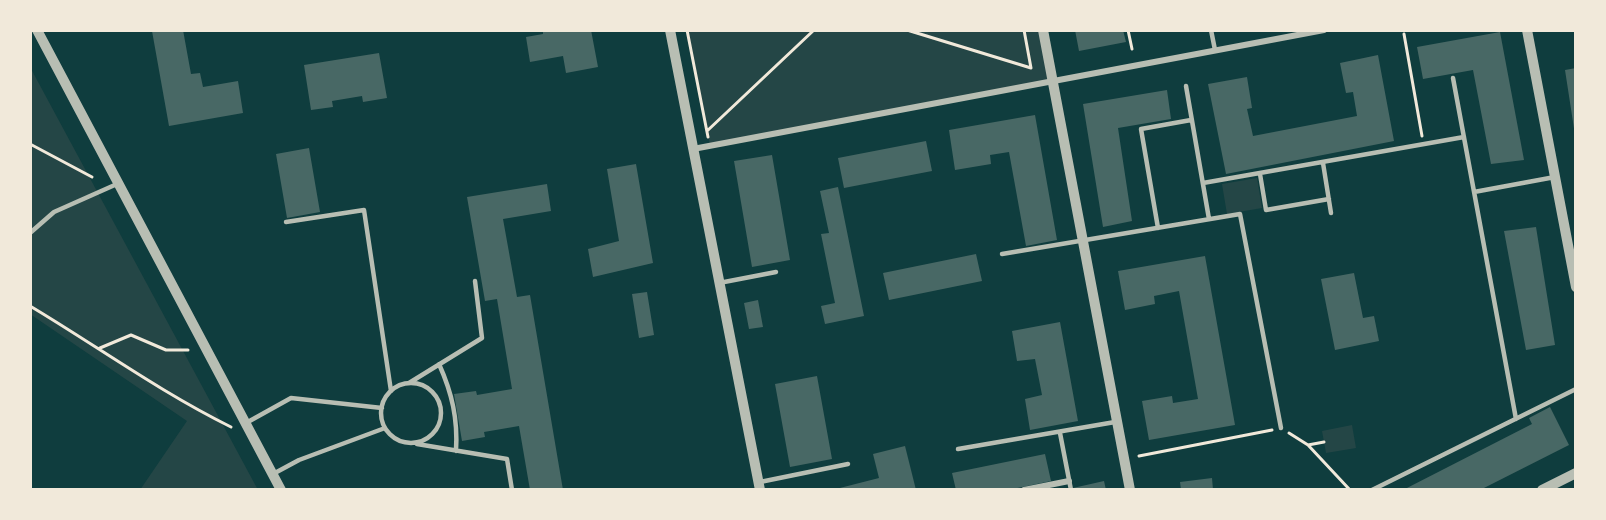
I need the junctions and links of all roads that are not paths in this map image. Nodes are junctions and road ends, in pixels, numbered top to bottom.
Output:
1 (38, 30) edge
2 (670, 30) edge
3 (1043, 30) edge
4 (1211, 30) edge
5 (1324, 30) edge
6 (1527, 30) edge
7 (1215, 50) junction
8 (1452, 78) dead end
9 (1051, 81) junction
10 (1186, 86) dead end
11 (1191, 120) junction
12 (1464, 137) junction
13 (693, 149) junction
14 (1323, 163) junction
15 (1260, 174) junction
16 (1555, 177) junction
17 (120, 183) junction
18 (1203, 183) junction
19 (1474, 192) junction
20 (1329, 199) junction
21 (1331, 213) dead end
22 (1209, 219) junction
23 (286, 222) dead end
24 (1158, 228) junction
25 (30, 233) edge
26 (1082, 240) junction
27 (1002, 254) dead end
28 (776, 272) dead end
29 (475, 281) dead end
30 (719, 282) junction
31 (1576, 287) edge
32 (439, 364) junction
33 (409, 383) junction
34 (1576, 389) edge
35 (391, 391) junction
36 (382, 408) junction
37 (1516, 419) junction
38 (1117, 422) junction
39 (246, 423) junction
40 (385, 428) junction
41 (1281, 428) road end
42 (1060, 433) junction
43 (409, 443) junction
44 (958, 449) dead end
45 (456, 451) junction
46 (848, 464) dead end
47 (1576, 473) edge
48 (273, 474) junction
49 (1069, 481) junction
50 (759, 486) edge
51 (281, 490) edge
52 (512, 490) edge
53 (1024, 490) edge
54 (1071, 490) edge
55 (1130, 490) edge
56 (1372, 490) edge
57 (1542, 490) edge

1 - 17 street
2 - 13 street
3 - 9 street
4 - 7 lane
5 - 7 street
6 - 16 street
7 - 9 street
8 - 12 lane
9 - 13 street
9 - 26 street
10 - 11 lane
11 - 18 lane
11 - 24 lane
12 - 14 lane
12 - 19 lane
13 - 30 street
14 - 15 lane
14 - 20 lane
15 - 18 lane
15 - 20 lane
16 - 19 lane
16 - 31 street
17 - 25 lane
17 - 39 street
18 - 22 lane
19 - 37 lane
20 - 21 lane
22 - 24 lane
22 - 41 lane
23 - 35 lane
24 - 26 lane
26 - 27 lane
26 - 38 street
28 - 30 lane
29 - 32 lane
30 - 50 street
32 - 33 lane
32 - 45 lane
33 - 35 lane
33 - 43 lane
34 - 37 lane
35 - 36 lane
36 - 39 lane
36 - 40 lane
37 - 56 lane
38 - 42 lane
38 - 55 street
39 - 48 street
40 - 43 lane
40 - 48 lane
42 - 44 lane
42 - 49 lane
43 - 45 lane
45 - 52 lane
46 - 50 lane
47 - 57 street
48 - 51 street
49 - 53 street
49 - 54 lane

